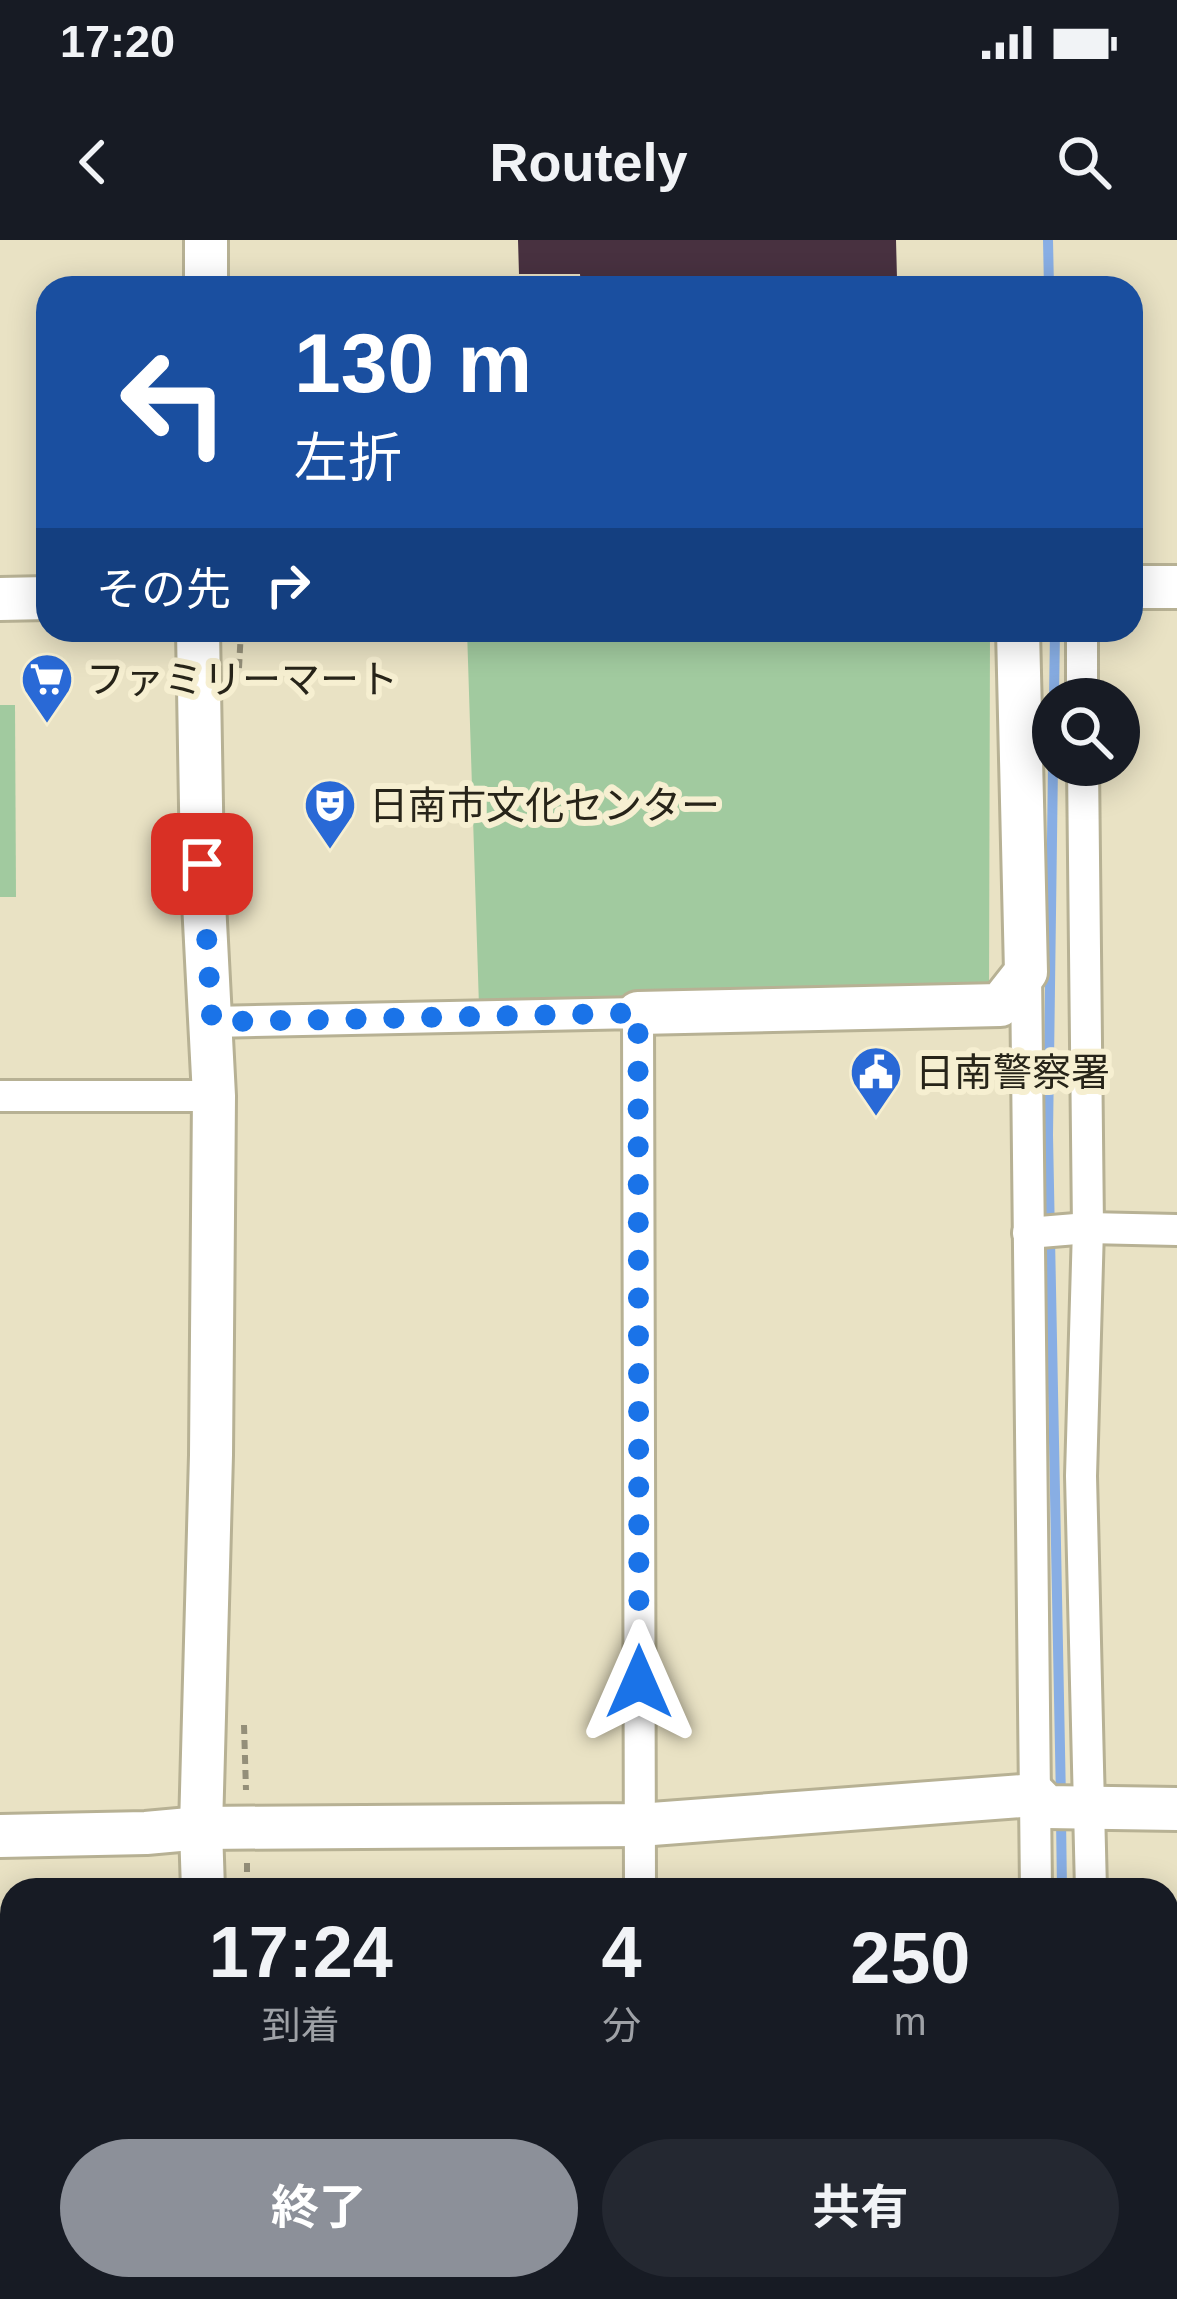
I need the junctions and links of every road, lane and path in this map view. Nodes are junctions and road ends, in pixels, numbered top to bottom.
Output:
1 (206, 240) edge
2 (206, 276) edge
3 (1143, 587) edge
4 (1177, 587) edge
5 (0, 598) edge
6 (36, 598) edge
7 (198, 642) edge
8 (1018, 642) edge
9 (1082, 642) edge
10 (1082, 678) edge
11 (1083, 786) edge
12 (1026, 972) junction
13 (638, 1013) junction
14 (212, 1022) junction
15 (0, 1096) edge
16 (214, 1096) junction
17 (1080, 1229) junction
18 (1177, 1230) edge
19 (1034, 1233) junction
20 (1064, 1804) junction
21 (1177, 1809) edge
22 (639, 1825) junction
23 (200, 1828) junction
24 (0, 1836) edge
25 (202, 1878) edge
26 (640, 1878) edge
27 (1040, 1878) edge
28 (1087, 1878) edge

1 - 2 street
3 - 4 street
5 - 6 street
7 - 14 street
8 - 12 street
9 - 10 street
11 - 17 street
12 - 13 street
12 - 19 street
13 - 14 street
13 - 22 street
14 - 16 street
15 - 16 street
16 - 23 street
17 - 18 street
17 - 19 street
17 - 20 street
19 - 20 street
20 - 21 street
20 - 22 street
20 - 27 street
20 - 28 street
22 - 23 street
22 - 26 street
23 - 24 street
23 - 25 street

